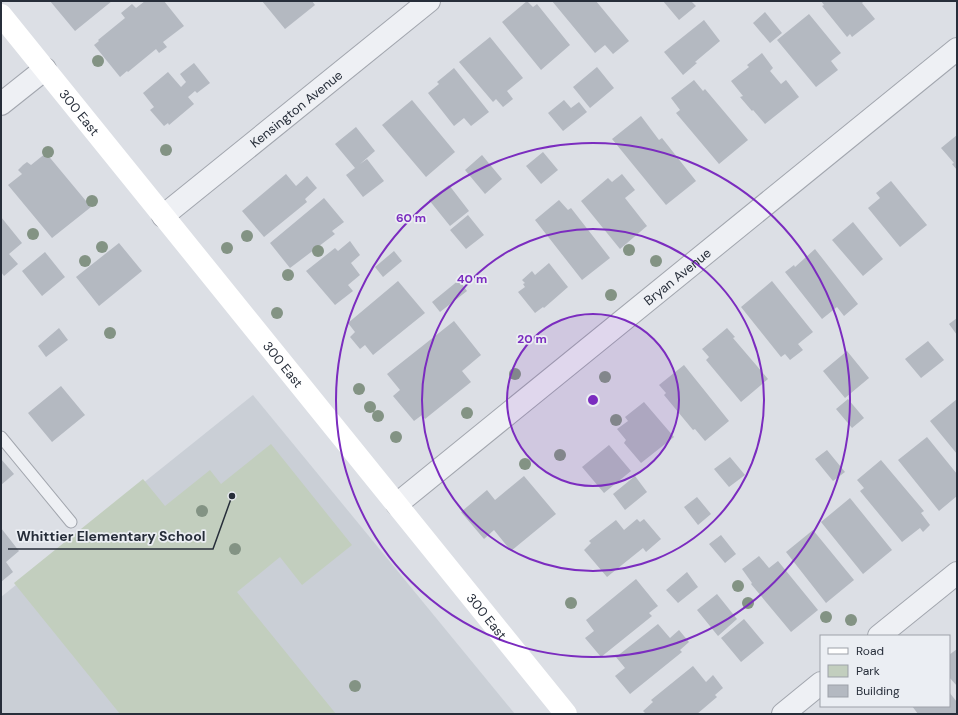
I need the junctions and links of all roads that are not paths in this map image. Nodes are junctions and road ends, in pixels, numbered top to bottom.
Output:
1 (429, 1) edge
2 (1, 14) edge
3 (957, 49) edge
4 (45, 69) junction
5 (1, 104) edge
6 (163, 216) junction
7 (1, 437) edge
8 (397, 504) junction
9 (71, 522) dead end
10 (957, 573) edge
11 (880, 635) edge
12 (820, 684) edge
13 (566, 714) edge
14 (783, 714) edge

1 - 6 street, Kensington Avenue
2 - 4 street, 300 East
3 - 8 street, Bryan Avenue
4 - 5 street
4 - 6 street, 300 East
6 - 8 street, 300 East
7 - 9 lane
8 - 13 street, 300 East
10 - 11 street
12 - 14 street

